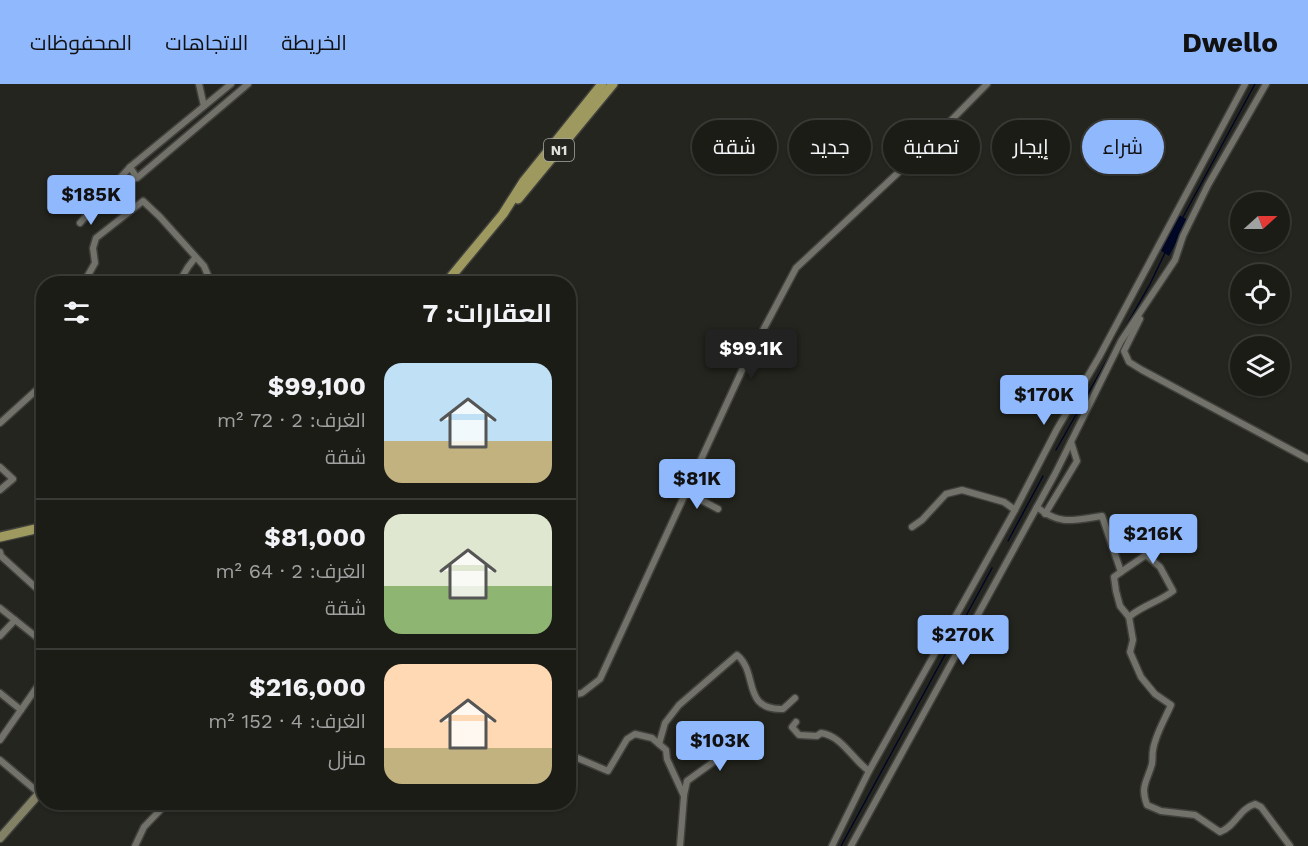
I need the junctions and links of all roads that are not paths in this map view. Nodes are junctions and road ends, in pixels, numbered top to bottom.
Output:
1 (199, 84) edge
2 (231, 84) edge
3 (248, 84) edge
4 (602, 84) edge
5 (613, 84) edge
6 (987, 84) edge
7 (1245, 84) edge
8 (1266, 84) edge
9 (204, 106) junction
10 (130, 167) junction
11 (503, 214) junction
12 (80, 223) dead end
13 (195, 258) junction
14 (88, 276) edge
15 (183, 276) edge
16 (208, 276) edge
17 (452, 276) edge
18 (1121, 351) junction
19 (36, 391) edge
20 (0, 423) edge
21 (1071, 441) junction
22 (1308, 459) edge
23 (0, 467) edge
24 (0, 490) edge
25 (686, 492) junction
26 (1037, 507) junction
27 (718, 509) dead end
28 (1014, 510) junction
29 (1045, 514) junction
30 (912, 527) dead end
31 (36, 529) edge
32 (0, 537) edge
33 (1179, 542) dead end
34 (0, 555) edge
35 (1146, 555) junction
36 (1120, 572) junction
37 (36, 588) edge
38 (0, 608) edge
39 (1129, 617) junction
40 (15, 620) junction
41 (0, 636) edge
42 (36, 637) edge
43 (36, 688) edge
44 (0, 693) edge
45 (576, 694) edge
46 (795, 698) dead end
47 (21, 710) junction
48 (796, 722) dead end
49 (0, 740) edge
50 (744, 740) dead end
51 (659, 744) junction
52 (576, 757) edge
53 (0, 760) edge
54 (869, 771) junction
55 (36, 787) edge
56 (684, 796) junction
57 (36, 797) edge
58 (160, 810) edge
59 (0, 838) edge
60 (135, 846) edge
61 (680, 846) edge
62 (832, 846) edge
63 (850, 846) edge
64 (1290, 846) edge

1 - 9 street
2 - 9 street
3 - 10 street
4 - 11 highway, N1
5 - 11 highway, N1
6 - 25 street
7 - 28 street
8 - 18 street
9 - 10 street
10 - 12 street
11 - 17 highway, N1
13 - 14 street
13 - 15 street
13 - 16 street
18 - 21 street
18 - 22 street
19 - 20 street
21 - 26 street
21 - 29 street
23 - 24 street
25 - 27 street
25 - 45 street
26 - 29 street
26 - 63 street
28 - 30 street
28 - 54 street
29 - 36 street
31 - 32 highway
33 - 35 street
34 - 37 street
35 - 36 street
35 - 39 street
36 - 39 street
38 - 40 street
39 - 64 street
40 - 41 street
40 - 42 street
43 - 47 street
44 - 47 street
46 - 51 street
47 - 49 street
48 - 54 street
50 - 56 street
51 - 52 street
51 - 56 street
53 - 55 street
54 - 62 street
56 - 61 street
57 - 59 main road
58 - 60 street

